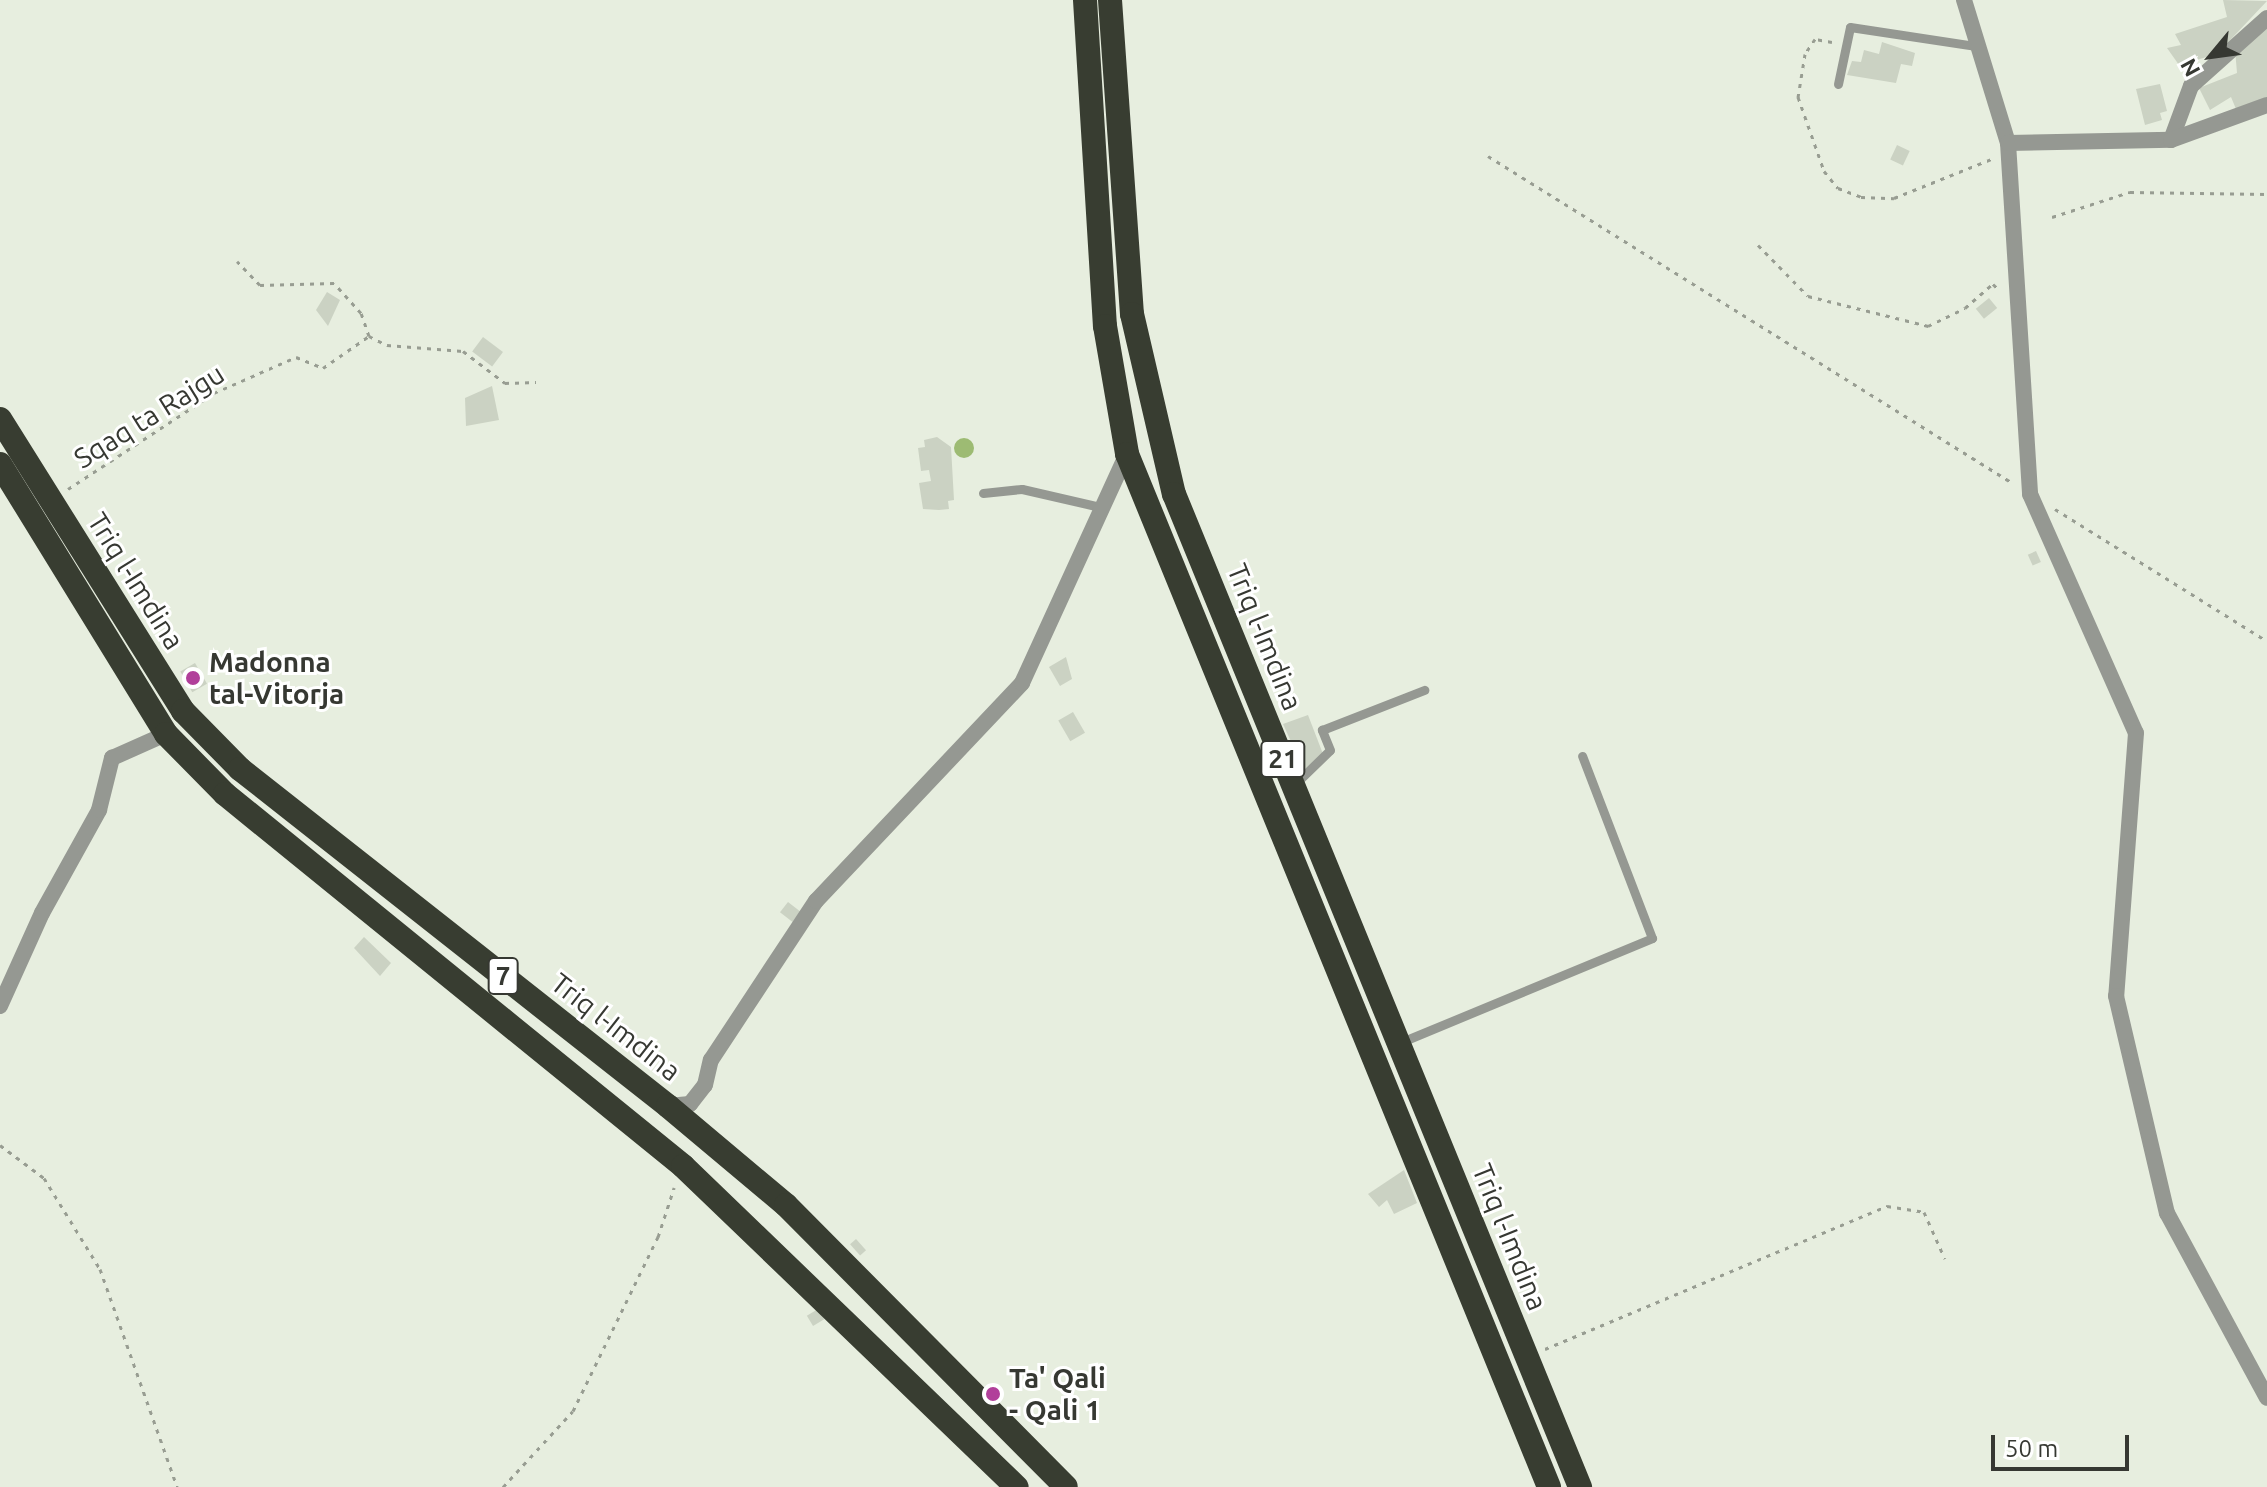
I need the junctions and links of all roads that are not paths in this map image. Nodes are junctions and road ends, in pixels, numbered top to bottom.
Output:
1 (1085, 0) edge
2 (1110, 0) edge
3 (1964, 0) edge
4 (2267, 18) edge
5 (1975, 46) junction
6 (1838, 84) dead end
7 (2267, 105) edge
8 (2171, 140) junction
9 (2009, 148) junction
10 (0, 419) edge
11 (1127, 454) junction
12 (0, 464) edge
13 (983, 493) dead end
14 (1100, 507) junction
15 (1424, 690) dead end
16 (166, 734) junction
17 (1582, 756) dead end
18 (1293, 786) junction
19 (0, 1006) edge
20 (1399, 1043) junction
21 (668, 1106) junction
22 (2267, 1398) edge
23 (1017, 1487) edge
24 (1066, 1487) edge
25 (1549, 1487) edge
26 (1580, 1487) edge

1 - 11 highway, Triq l-Imdina / 21
2 - 18 highway, Triq l-Imdina / 21
3 - 5 street
4 - 8 street
5 - 6 lane
5 - 9 street
7 - 8 street
8 - 9 street
9 - 22 street
10 - 21 highway, Triq l-Imdina / 7
11 - 14 street
11 - 25 highway, Triq l-Imdina / 21
12 - 16 highway, Triq l-Imdina / 7
13 - 14 lane
14 - 21 street
15 - 18 lane
16 - 19 street
16 - 23 highway, Triq l-Imdina / 7
17 - 20 lane
18 - 20 highway, Triq l-Imdina / 21
20 - 26 highway, Triq l-Imdina / 21
21 - 24 highway, Triq l-Imdina / 7

